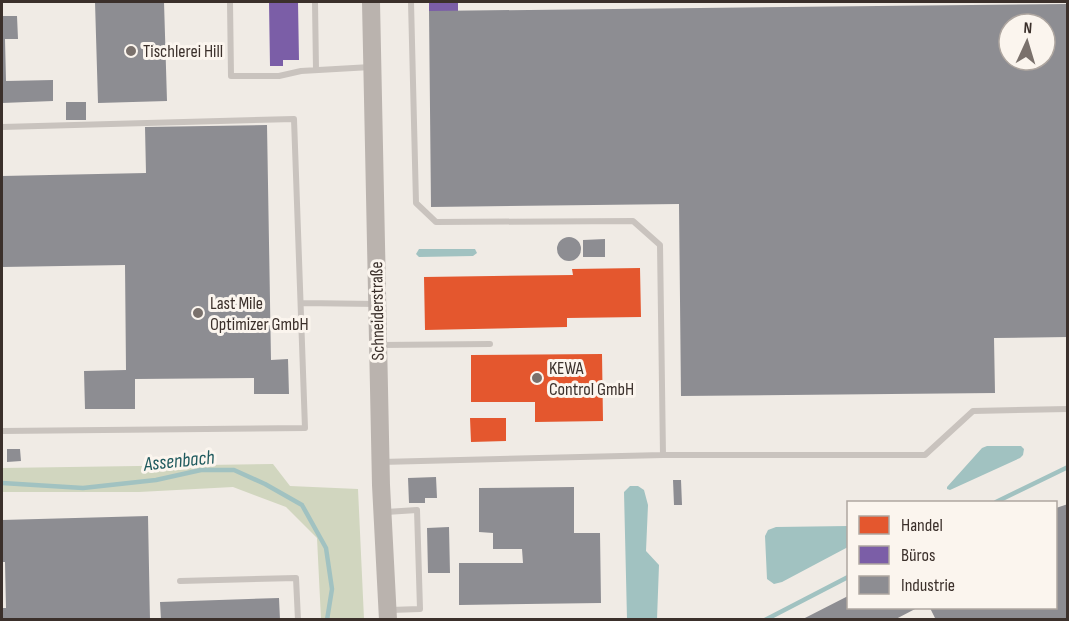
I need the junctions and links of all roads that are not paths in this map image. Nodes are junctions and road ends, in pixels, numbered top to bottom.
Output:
1 (230, 2) edge
2 (315, 2) edge
3 (371, 2) edge
4 (411, 2) edge
5 (372, 67) junction
6 (316, 70) junction
7 (2, 127) edge
8 (302, 303) junction
9 (377, 304) junction
10 (490, 344) dead end
11 (378, 345) junction
12 (1068, 409) edge
13 (2, 431) edge
14 (663, 455) junction
15 (381, 462) junction
16 (382, 513) junction
17 (180, 581) dead end
18 (387, 615) edge
19 (298, 620) edge

1 - 6 lane
2 - 6 lane
3 - 5 main road, Schneiderstraße
4 - 14 lane
5 - 6 lane
5 - 9 main road, Schneiderstraße
7 - 8 lane
8 - 9 lane
8 - 13 lane
9 - 11 main road, Schneiderstraße
10 - 11 lane
11 - 15 main road, Schneiderstraße
12 - 14 lane
14 - 15 lane
15 - 16 main road, Schneiderstraße
16 - 18 main road, Schneiderstraße
16 - 18 lane
17 - 19 lane

